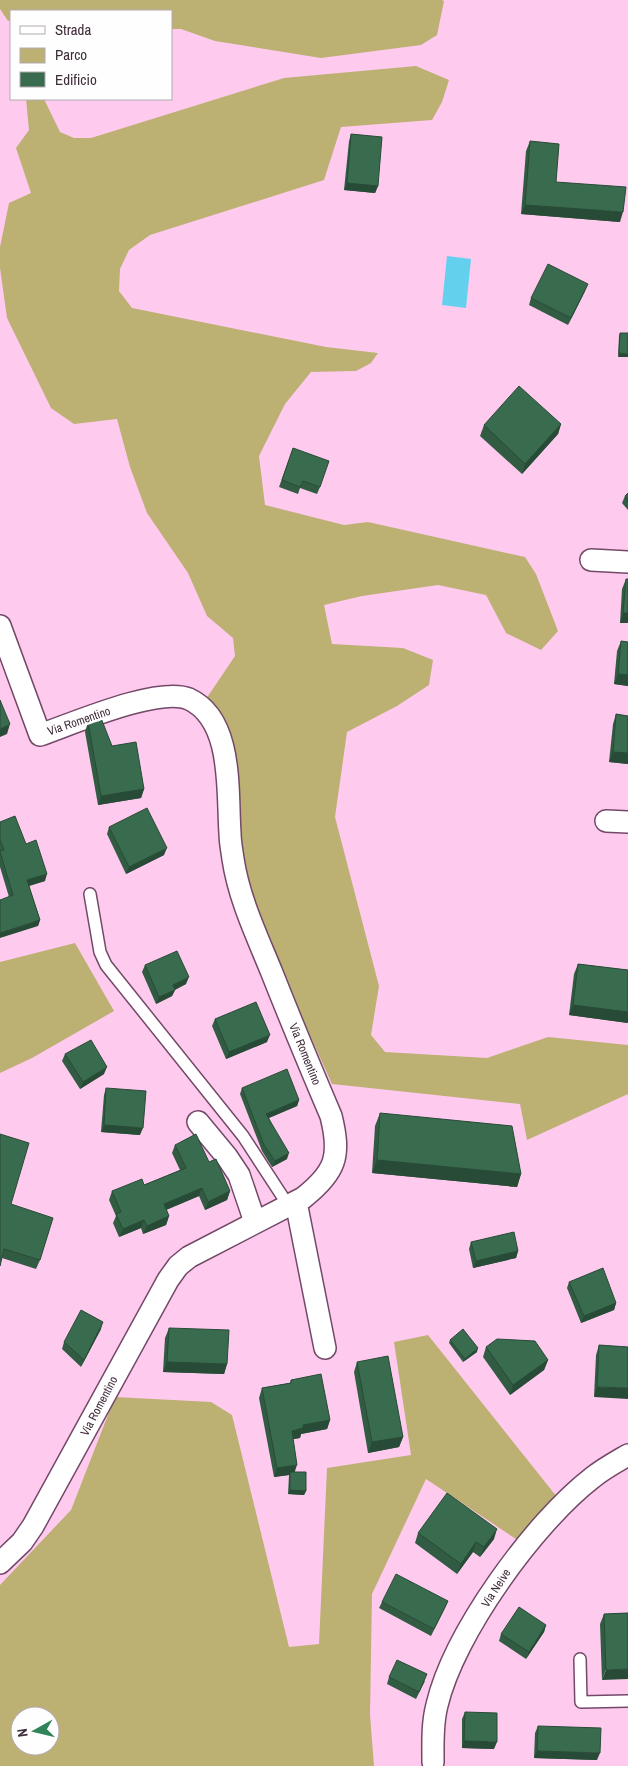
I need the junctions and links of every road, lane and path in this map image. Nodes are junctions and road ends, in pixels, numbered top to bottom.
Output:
1 (591, 560) dead end
2 (628, 562) edge
3 (0, 626) edge
4 (606, 821) dead end
5 (628, 822) edge
6 (90, 894) dead end
7 (198, 1122) dead end
8 (292, 1204) junction
9 (255, 1222) junction
10 (325, 1348) dead end
11 (628, 1456) edge
12 (0, 1563) edge
13 (580, 1659) dead end
14 (628, 1700) edge
15 (433, 1762) dead end

1 - 2 street
3 - 8 street, Via Romentino
4 - 5 street
6 - 8 lane
7 - 9 street
8 - 9 street, Via Romentino
8 - 10 street
9 - 12 street, Via Romentino
11 - 15 street, Via Neive
13 - 14 lane

